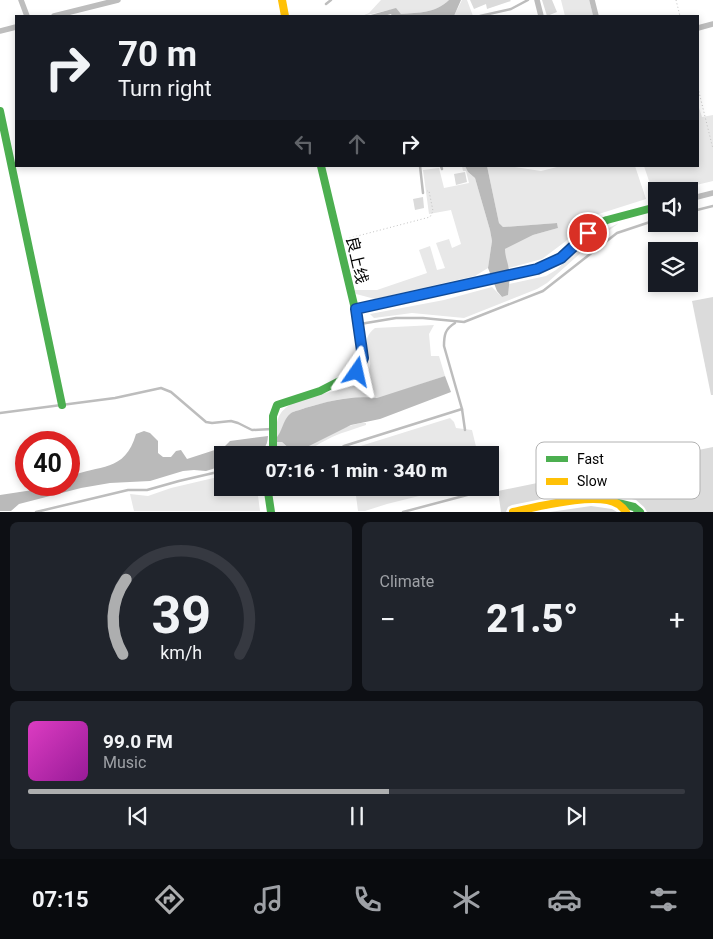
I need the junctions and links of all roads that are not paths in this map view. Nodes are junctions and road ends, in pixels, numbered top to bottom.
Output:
1 (21, 0) edge
2 (118, 0) edge
3 (282, 0) edge
4 (331, 0) edge
5 (528, 0) edge
6 (537, 0) edge
7 (592, 0) edge
8 (326, 4) dead end
9 (27, 15) edge
10 (58, 15) edge
11 (285, 15) edge
12 (484, 15) edge
13 (541, 15) edge
14 (596, 15) edge
15 (713, 24) edge
16 (15, 27) edge
17 (699, 28) edge
18 (0, 32) edge
19 (0, 111) edge
20 (321, 167) edge
21 (420, 167) edge
22 (423, 193) road end
23 (713, 193) edge
24 (698, 197) edge
25 (713, 206) edge
26 (648, 209) edge
27 (698, 210) edge
28 (648, 223) edge
29 (356, 309) junction
30 (456, 322) junction
31 (358, 324) junction
32 (62, 405) junction
33 (462, 409) junction
34 (0, 413) edge
35 (273, 429) junction
36 (465, 430) dead end
37 (274, 446) edge
38 (344, 446) edge
39 (214, 474) edge
40 (269, 496) edge
41 (463, 496) edge
42 (615, 502) junction
43 (531, 508) junction
44 (36, 512) edge
45 (271, 512) edge
46 (402, 512) edge
47 (513, 512) edge
48 (522, 512) edge
49 (626, 512) edge
50 (640, 512) edge

1 - 9 street
2 - 10 street
3 - 11 main road
4 - 8 lane
5 - 12 lane
6 - 13 street
7 - 14 street
15 - 17 street
16 - 18 street
19 - 32 main road
20 - 29 main road, 良上线
21 - 22 lane
23 - 24 street
25 - 27 lane
26 - 29 main road
28 - 30 lane
29 - 31 main road, 良上线
30 - 31 lane
30 - 33 lane
31 - 35 main road, 良上线
32 - 34 lane
32 - 35 lane
33 - 36 lane
33 - 38 lane
35 - 37 main road, 良上线
39 - 44 lane
40 - 45 main road
41 - 46 lane
42 - 43 main road
42 - 49 main road
42 - 50 main road
43 - 47 main road
43 - 48 main road

